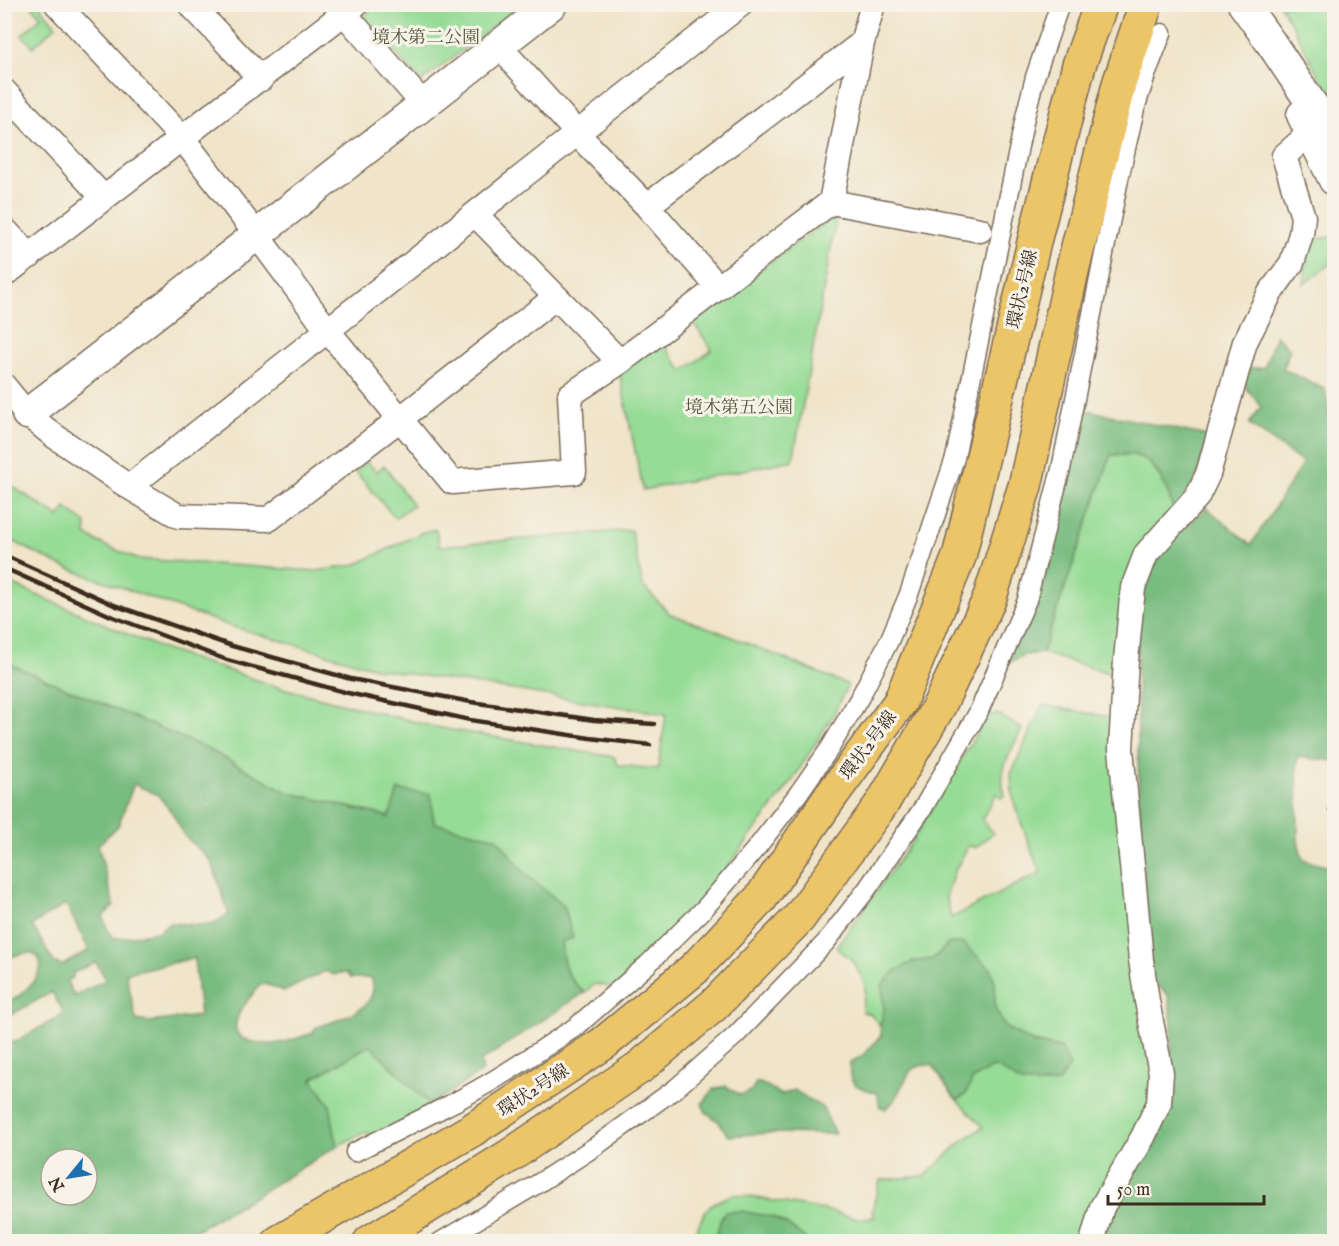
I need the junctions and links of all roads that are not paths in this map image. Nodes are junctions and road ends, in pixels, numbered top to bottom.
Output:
1 (57, 4) edge
2 (190, 4) edge
3 (552, 4) edge
4 (741, 4) edge
5 (873, 4) edge
6 (1060, 4) edge
7 (1101, 4) edge
8 (1146, 4) edge
9 (1243, 4) edge
10 (346, 8) edge
11 (1162, 33) dead end
12 (862, 42) junction
13 (499, 46) junction
14 (261, 79) junction
15 (4, 91) edge
16 (424, 105) junction
17 (577, 134) junction
18 (1322, 135) edge
19 (183, 139) junction
20 (1334, 176) edge
21 (104, 198) junction
22 (831, 202) junction
23 (647, 206) junction
24 (475, 214) junction
25 (4, 229) edge
26 (980, 230) dead end
27 (256, 234) junction
28 (30, 256) junction
29 (4, 276) edge
30 (718, 287) junction
31 (556, 297) junction
32 (328, 331) junction
33 (620, 362) junction
34 (4, 386) edge
35 (27, 414) junction
36 (400, 419) junction
37 (129, 487) junction
38 (590, 1035) junction
39 (355, 1152) dead end
40 (279, 1242) edge
41 (370, 1242) edge
42 (440, 1242) edge
43 (1092, 1242) edge

1 - 19 street
2 - 14 street
3 - 13 street
4 - 17 street
5 - 12 street
6 - 38 street, bridge
7 - 38 main road, 環状2号線, bridge
8 - 41 main road, 環状2号線, bridge
9 - 18 street
10 - 14 street
10 - 16 street
11 - 42 street, bridge
12 - 22 street
12 - 23 street
13 - 16 street
13 - 17 street
14 - 19 street
15 - 21 street
16 - 27 street
17 - 23 street
17 - 24 street
18 - 20 street
18 - 43 street
19 - 21 street
19 - 27 street
21 - 28 street
22 - 26 street
22 - 30 street
23 - 30 street
24 - 31 street
24 - 32 street
25 - 28 street
27 - 32 street
27 - 35 street
28 - 29 street
30 - 33 street
31 - 33 street
31 - 36 street
32 - 36 street
32 - 37 street
33 - 36 street
34 - 35 street
35 - 37 street
36 - 37 street
38 - 39 street, bridge
38 - 40 main road, 環状2号線, bridge

